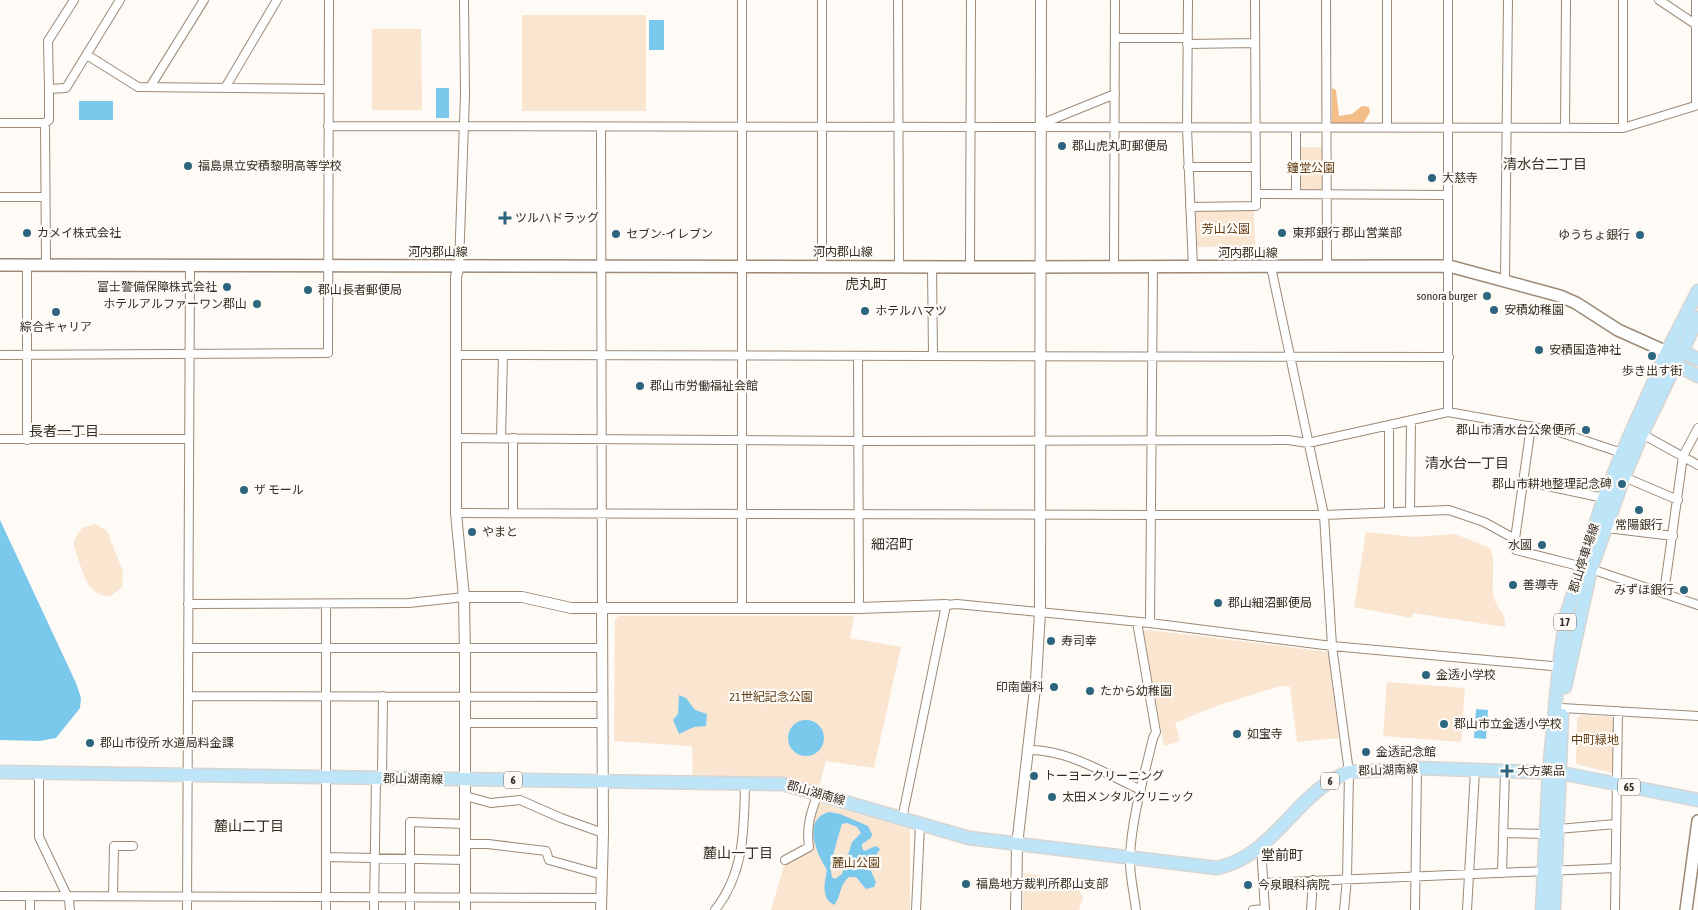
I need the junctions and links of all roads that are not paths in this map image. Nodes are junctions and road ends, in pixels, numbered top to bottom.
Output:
1 (74, 0) edge
2 (120, 0) edge
3 (204, 0) edge
4 (277, 0) edge
5 (329, 0) edge
6 (464, 0) edge
7 (742, 0) edge
8 (822, 0) edge
9 (898, 0) edge
10 (971, 0) edge
11 (1041, 0) edge
12 (1115, 0) edge
13 (1188, 0) edge
14 (1255, 0) edge
15 (1326, 0) edge
16 (1387, 0) edge
17 (1448, 0) edge
18 (1508, 0) edge
19 (1566, 0) edge
20 (1623, 0) edge
21 (1659, 0) edge
22 (1696, 0) edge
23 (1697, 26) edge
24 (1114, 38) junction
25 (1187, 41) junction
26 (1255, 44) junction
27 (87, 55) junction
28 (150, 87) junction
29 (224, 88) junction
30 (48, 89) junction
31 (329, 89) junction
32 (1114, 94) junction
33 (1697, 105) edge
34 (0, 123) edge
35 (45, 123) junction
36 (1041, 125) junction
37 (328, 126) junction
38 (897, 126) junction
39 (463, 127) junction
40 (969, 127) junction
41 (1114, 127) junction
42 (1387, 127) junction
43 (1447, 127) junction
44 (602, 128) junction
45 (741, 128) junction
46 (822, 128) junction
47 (1187, 128) junction
48 (1296, 128) junction
49 (1327, 128) junction
50 (1507, 128) junction
51 (1566, 128) junction
52 (1623, 128) junction
53 (1255, 129) junction
54 (1188, 167) junction
55 (1256, 167) junction
56 (1256, 194) junction
57 (1296, 194) junction
58 (1327, 194) junction
59 (1448, 196) junction
60 (0, 197) edge
61 (46, 197) junction
62 (1190, 207) junction
63 (0, 265) edge
64 (27, 265) junction
65 (46, 265) junction
66 (459, 265) junction
67 (190, 266) junction
68 (328, 266) junction
69 (602, 266) junction
70 (743, 266) junction
71 (822, 266) junction
72 (899, 266) junction
73 (1449, 266) junction
74 (932, 267) junction
75 (970, 267) junction
76 (1040, 267) junction
77 (1114, 267) junction
78 (1153, 267) junction
79 (1193, 267) junction
80 (1271, 267) junction
81 (1326, 267) junction
82 (1505, 280) junction
83 (1698, 291) edge
84 (1698, 318) edge
85 (1681, 351) junction
86 (1667, 352) junction
87 (0, 355) edge
88 (25, 355) junction
89 (188, 355) junction
90 (455, 355) junction
91 (503, 355) junction
92 (602, 355) junction
93 (933, 355) junction
94 (742, 356) junction
95 (858, 356) junction
96 (1290, 356) junction
97 (1040, 357) junction
98 (1152, 357) junction
99 (1449, 357) junction
100 (1698, 359) edge
101 (1674, 364) junction
102 (1698, 376) edge
103 (1448, 412) junction
104 (1411, 420) junction
105 (1389, 425) junction
106 (1531, 426) junction
107 (1698, 428) edge
108 (1642, 434) junction
109 (455, 438) junction
110 (501, 438) junction
111 (513, 438) junction
112 (0, 439) edge
113 (189, 439) junction
114 (603, 439) junction
115 (1152, 439) junction
116 (26, 440) junction
117 (742, 440) junction
118 (1040, 440) junction
119 (859, 441) junction
120 (1308, 443) junction
121 (1622, 453) junction
122 (1683, 456) junction
123 (1698, 464) edge
124 (1624, 477) junction
125 (1523, 481) junction
126 (1604, 498) junction
127 (1678, 500) junction
128 (1388, 512) junction
129 (1410, 512) junction
130 (456, 513) junction
131 (513, 514) junction
132 (602, 514) junction
133 (742, 514) junction
134 (858, 514) junction
135 (1040, 515) junction
136 (1324, 515) junction
137 (1151, 516) junction
138 (1607, 528) junction
139 (1673, 536) junction
140 (1515, 538) junction
141 (1586, 568) junction
142 (1664, 594) junction
143 (464, 597) junction
144 (188, 604) junction
145 (326, 604) junction
146 (1698, 605) edge
147 (946, 606) junction
148 (602, 608) junction
149 (742, 608) junction
150 (859, 608) junction
151 (1040, 612) junction
152 (1136, 622) junction
153 (1150, 623) junction
154 (1332, 646) junction
155 (188, 648) junction
156 (326, 648) junction
157 (602, 648) junction
158 (465, 649) junction
159 (1563, 667) junction
160 (188, 696) junction
161 (326, 696) junction
162 (383, 696) junction
163 (465, 696) junction
164 (602, 697) junction
165 (1562, 708) junction
166 (1618, 711) junction
167 (1698, 716) edge
168 (465, 723) junction
169 (602, 723) junction
170 (1028, 750) junction
171 (1417, 768) junction
172 (1505, 770) junction
173 (1475, 771) junction
174 (0, 772) edge
175 (39, 772) junction
176 (1349, 772) junction
177 (1555, 772) junction
178 (188, 775) junction
179 (326, 777) junction
180 (379, 778) junction
181 (465, 780) junction
182 (603, 781) junction
183 (745, 783) junction
184 (1616, 785) junction
185 (1141, 790) junction
186 (818, 793) junction
187 (465, 796) junction
188 (1698, 800) edge
189 (902, 819) junction
190 (1698, 821) edge
191 (465, 824) junction
192 (1616, 824) junction
193 (920, 825) junction
194 (1551, 831) junction
195 (603, 833) junction
196 (1503, 833) junction
197 (465, 844) junction
198 (1017, 845) junction
199 (133, 846) dead end
200 (1261, 846) junction
201 (326, 857) junction
202 (374, 858) junction
203 (1130, 858) junction
204 (410, 859) junction
205 (465, 860) junction
206 (784, 860) dead end
207 (1616, 868) junction
208 (1550, 871) junction
209 (1502, 873) junction
210 (1470, 874) junction
211 (603, 875) junction
212 (1415, 876) junction
213 (1347, 879) junction
214 (1313, 880) junction
215 (1264, 883) junction
216 (113, 895) junction
217 (0, 896) edge
218 (30, 896) junction
219 (66, 896) junction
220 (187, 896) junction
221 (326, 896) junction
222 (374, 896) junction
223 (409, 896) junction
224 (465, 896) junction
225 (601, 898) junction
226 (1265, 909) edge
227 (30, 910) edge
228 (70, 910) edge
229 (187, 910) edge
230 (326, 910) edge
231 (374, 910) edge
232 (410, 910) edge
233 (465, 910) edge
234 (601, 910) edge
235 (715, 910) edge
236 (916, 910) edge
237 (1016, 910) edge
238 (1136, 910) edge
239 (1253, 910) edge
240 (1311, 910) edge
241 (1344, 910) edge
242 (1415, 910) edge
243 (1467, 910) edge
244 (1542, 910) edge
245 (1554, 910) edge
246 (1615, 910) edge
247 (1686, 910) edge

1 - 30 street
2 - 27 street
3 - 28 street
4 - 29 street
5 - 31 street
6 - 39 street
7 - 45 street
8 - 46 street
9 - 38 street
10 - 40 street
11 - 36 street
12 - 24 street
13 - 25 street
14 - 26 street
15 - 49 street
16 - 42 street
17 - 43 street
18 - 50 street
19 - 51 street
20 - 52 street
21 - 23 street
22 - 23 street
23 - 33 street
24 - 25 street
24 - 32 street
25 - 26 street
25 - 47 street
26 - 53 street
27 - 28 street
27 - 30 street
28 - 29 street
29 - 31 street
30 - 35 street
31 - 37 street
32 - 36 street
32 - 41 street
33 - 52 street
34 - 35 street
35 - 61 street
36 - 40 street
36 - 41 street
36 - 76 street
37 - 39 street
37 - 68 street
38 - 40 street
38 - 46 street
38 - 72 street
39 - 44 street
39 - 66 street
40 - 75 street
41 - 47 street
41 - 77 street
42 - 43 street
42 - 49 street
43 - 50 street
43 - 59 street
44 - 45 street
44 - 69 street
45 - 46 street
45 - 70 street
46 - 71 street
47 - 53 street
47 - 54 street
48 - 49 street
48 - 53 street
48 - 57 street
49 - 58 street
50 - 51 street
50 - 82 street
51 - 52 street
53 - 55 street
54 - 55 street
54 - 62 street
55 - 56 street
56 - 57 street
56 - 62 street
57 - 58 street
58 - 59 street
58 - 81 street
59 - 73 street
60 - 61 street
61 - 65 street
62 - 79 street
63 - 64 main road, 河内郡山線
64 - 65 main road, 河内郡山線
64 - 88 street
65 - 67 main road, 河内郡山線
66 - 68 main road, 河内郡山線
66 - 69 main road, 河内郡山線
66 - 90 street
67 - 68 main road, 河内郡山線
67 - 89 street
68 - 89 street
69 - 70 main road, 河内郡山線
69 - 92 street
70 - 71 main road, 河内郡山線
70 - 94 street
71 - 72 main road, 河内郡山線
72 - 74 main road, 河内郡山線
73 - 81 main road, 河内郡山線
73 - 82 main road, 河内郡山線
73 - 99 street
74 - 75 main road, 河内郡山線
74 - 93 street
75 - 76 main road, 河内郡山線
76 - 77 main road, 河内郡山線
76 - 97 street
77 - 78 main road, 河内郡山線
78 - 79 main road, 河内郡山線
78 - 98 street
79 - 80 main road, 河内郡山線
80 - 81 main road, 河内郡山線
80 - 96 street
82 - 86 main road, 河内郡山線
83 - 86 main road, 郡山停車場線
84 - 85 main road, 郡山停車場線
85 - 86 main road
85 - 100 main road
85 - 101 main road, 郡山停車場線 / 17
86 - 101 main road
86 - 121 main road, 郡山停車場線 / 17
87 - 88 street
88 - 89 street
88 - 116 street
89 - 113 street
90 - 91 street
90 - 109 street
91 - 92 street
91 - 110 street
92 - 94 street
92 - 114 street
93 - 95 street
93 - 97 street
94 - 95 street
94 - 117 street
95 - 119 street
96 - 98 street
96 - 99 street
96 - 120 street
97 - 98 street
97 - 118 street
98 - 115 street
99 - 103 street
101 - 102 main road
101 - 108 main road, 郡山停車場線 / 17
103 - 104 street
103 - 106 street
104 - 105 street
104 - 129 street
105 - 120 street
105 - 128 street
106 - 121 street
106 - 125 street
107 - 122 street
108 - 122 street
108 - 124 main road, 郡山停車場線 / 17
109 - 110 street
109 - 130 street
110 - 111 street
111 - 114 street
111 - 131 street
112 - 116 street
113 - 116 street
113 - 144 street
114 - 117 street
114 - 132 street
115 - 118 street
115 - 120 street
115 - 137 street
117 - 119 street
117 - 133 street
118 - 119 street
118 - 135 street
119 - 134 street
120 - 136 street
121 - 126 main road, 郡山停車場線 / 17
122 - 123 street
122 - 127 street
124 - 127 street
124 - 138 main road, 郡山停車場線 / 17
125 - 126 street
125 - 140 street
126 - 141 main road, 郡山停車場線 / 17
127 - 139 street
128 - 129 street
128 - 136 street
129 - 140 street
130 - 131 street
130 - 143 street
131 - 132 street
132 - 133 street
132 - 148 street
133 - 134 street
133 - 149 street
134 - 135 street
134 - 150 street
135 - 137 street
135 - 151 street
136 - 137 street
136 - 154 street
137 - 153 street
138 - 139 street
138 - 141 main road, 郡山停車場線 / 17
139 - 142 street
140 - 141 street
141 - 142 street
141 - 159 main road, 郡山停車場線 / 17
142 - 146 street
143 - 145 street
143 - 148 street
143 - 158 street
144 - 145 street
144 - 155 street
145 - 156 street
147 - 150 street
147 - 151 street
147 - 189 street
148 - 149 street
148 - 157 street
149 - 150 street
151 - 152 street
151 - 170 street
152 - 153 street
152 - 185 street
153 - 154 street
154 - 159 street
154 - 176 street
155 - 156 street
155 - 160 street
156 - 158 street
156 - 161 street
157 - 158 street
157 - 164 street
158 - 163 street
159 - 165 main road, 郡山停車場線 / 17
159 - 177 main road, 郡山停車場線 / 17
160 - 161 street
160 - 178 street
161 - 162 street
161 - 179 street
162 - 163 street
162 - 180 street
163 - 164 street
163 - 168 street
164 - 169 street
165 - 166 street
165 - 177 main road, 郡山停車場線 / 17
166 - 167 street
166 - 184 street
168 - 169 street
168 - 181 street
169 - 182 street
170 - 185 street
170 - 198 street
171 - 173 main road, 郡山湖南線 / 6
171 - 176 main road, 郡山湖南線 / 6
171 - 212 street
172 - 173 main road, 郡山湖南線 / 6
172 - 177 main road, 郡山湖南線 / 6
172 - 196 street
173 - 210 street
174 - 175 main road, 郡山湖南線 / 6
175 - 178 main road, 郡山湖南線 / 6
175 - 219 street
176 - 200 main road, 郡山湖南線 / 6
176 - 213 street
177 - 184 main road, 65
177 - 194 main road, 郡山停車場線 / 17
178 - 179 main road, 郡山湖南線 / 6
178 - 220 street
179 - 180 main road, 郡山湖南線 / 6
179 - 201 street
180 - 181 main road, 郡山湖南線 / 6
180 - 202 street
181 - 182 main road, 郡山湖南線 / 6
181 - 187 street
182 - 183 main road, 郡山湖南線 / 6
182 - 195 street
183 - 186 main road, 郡山湖南線 / 6
183 - 235 street
184 - 188 main road, 65
184 - 192 street
185 - 203 street
186 - 189 main road, 郡山湖南線 / 6
186 - 206 street
187 - 191 street
187 - 195 street
189 - 193 main road, 郡山湖南線 / 6
190 - 247 main road
191 - 197 street
191 - 204 street
192 - 194 street
192 - 207 street
193 - 198 main road, 郡山湖南線 / 6
193 - 236 street
194 - 196 street
194 - 208 main road, 郡山停車場線 / 17
195 - 211 street
196 - 209 street
197 - 205 street
197 - 211 street
198 - 203 main road, 郡山湖南線 / 6
198 - 237 street
199 - 216 street
200 - 203 main road, 郡山湖南線 / 6
200 - 215 street
201 - 202 street
201 - 221 street
202 - 204 street
202 - 222 street
203 - 238 street
204 - 205 street
204 - 223 street
205 - 224 street
207 - 208 street
207 - 246 street
208 - 209 street
208 - 244 main road, 郡山停車場線 / 17
208 - 245 main road, 郡山停車場線 / 17
209 - 210 street
210 - 212 street
210 - 243 street
211 - 225 street
212 - 213 street
212 - 242 street
213 - 214 street
213 - 241 street
214 - 215 street
214 - 240 street
215 - 226 street
216 - 219 street
216 - 220 street
217 - 218 street
218 - 219 street
218 - 227 street
219 - 228 street
220 - 221 street
220 - 229 street
221 - 222 street
221 - 230 street
222 - 223 street
222 - 231 street
223 - 224 street
223 - 232 street
224 - 225 street
224 - 233 street
225 - 234 street
226 - 239 street

